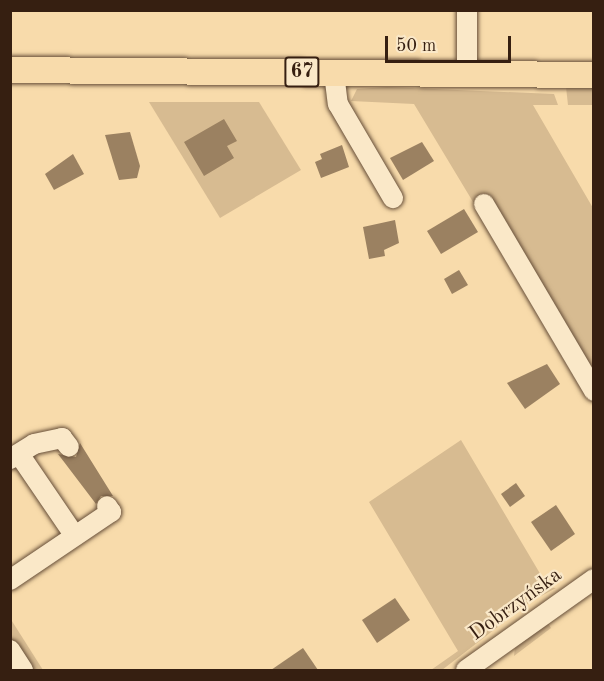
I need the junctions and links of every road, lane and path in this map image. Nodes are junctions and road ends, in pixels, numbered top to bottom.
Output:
1 (467, 10) edge
2 (10, 70) edge
3 (334, 73) junction
4 (467, 74) junction
5 (594, 75) edge
6 (393, 198) dead end
7 (484, 204) dead end
8 (594, 392) edge
9 (69, 447) dead end
10 (15, 457) edge
11 (107, 506) dead end
12 (75, 536) junction
13 (14, 570) edge
14 (594, 579) edge
15 (10, 650) edge
16 (23, 670) edge
17 (466, 670) edge

1 - 4 street
2 - 3 main road, 67
3 - 4 main road, 67
3 - 6 street
4 - 5 main road, 67
7 - 8 street
9 - 10 street
10 - 12 street
11 - 12 street
12 - 13 street
14 - 17 street, Dobrzyńska
15 - 16 street

